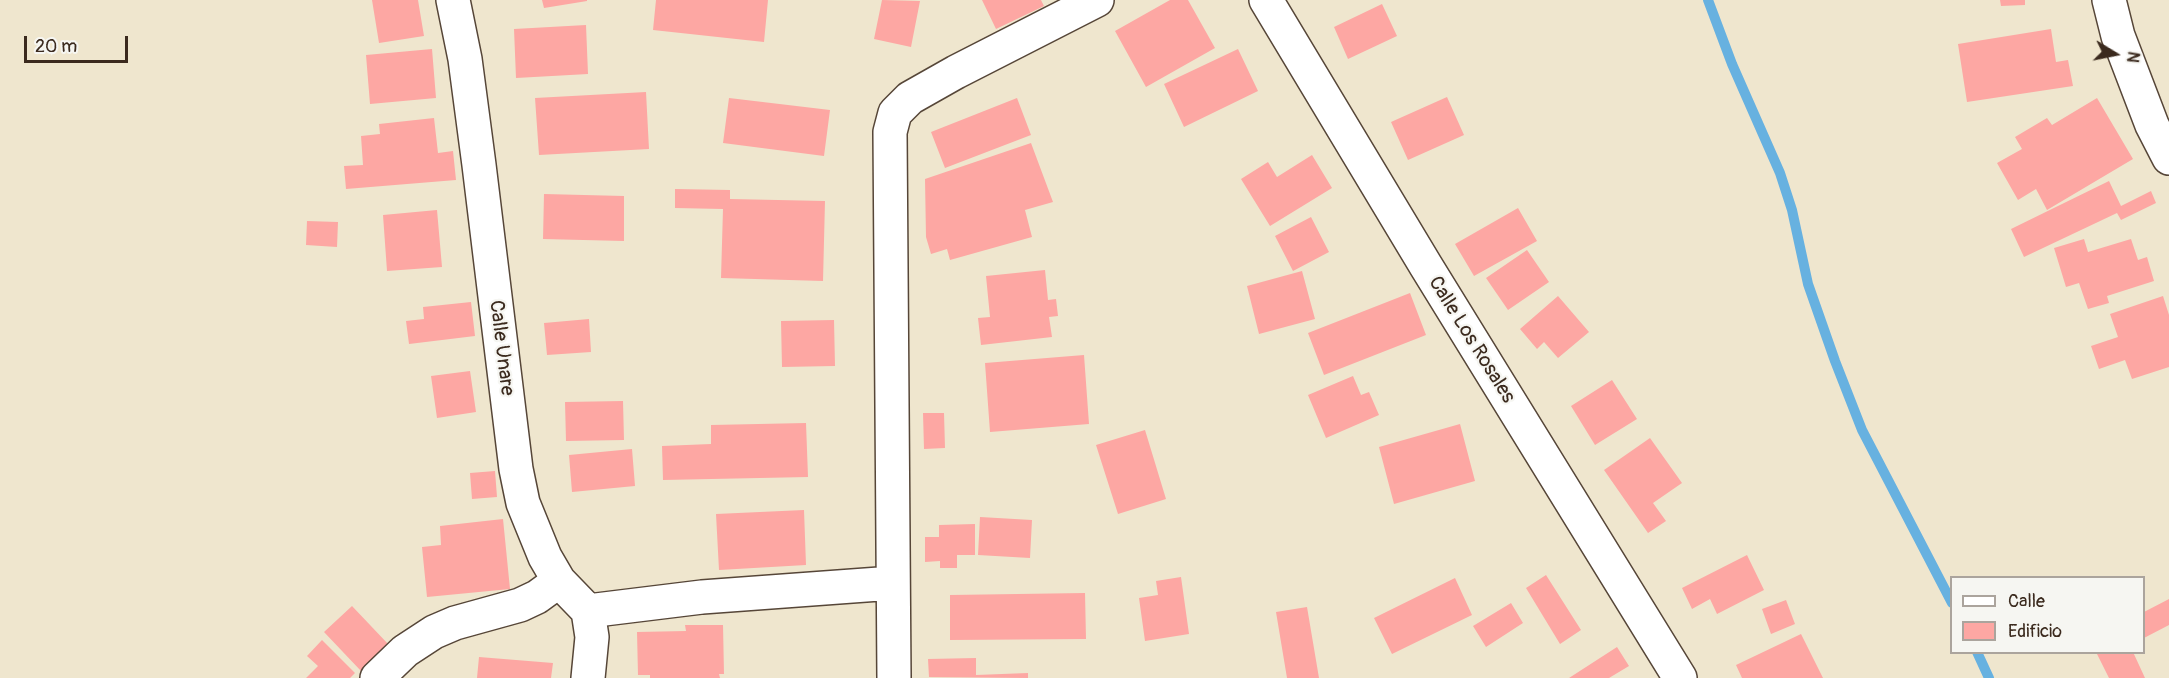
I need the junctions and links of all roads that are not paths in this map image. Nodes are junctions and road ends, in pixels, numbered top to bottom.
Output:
1 (453, 0) edge
2 (1097, 0) edge
3 (1266, 0) edge
4 (2109, 0) edge
5 (2169, 158) edge
6 (559, 581) junction
7 (892, 584) junction
8 (588, 611) junction
9 (377, 678) edge
10 (588, 678) edge
11 (894, 678) edge
12 (1680, 678) edge

1 - 6 street, Calle Unare
2 - 7 street
3 - 12 street, Calle Los Rosales
4 - 5 street
6 - 8 street, Calle Unare
6 - 9 street
7 - 8 street
7 - 11 street
8 - 10 street

